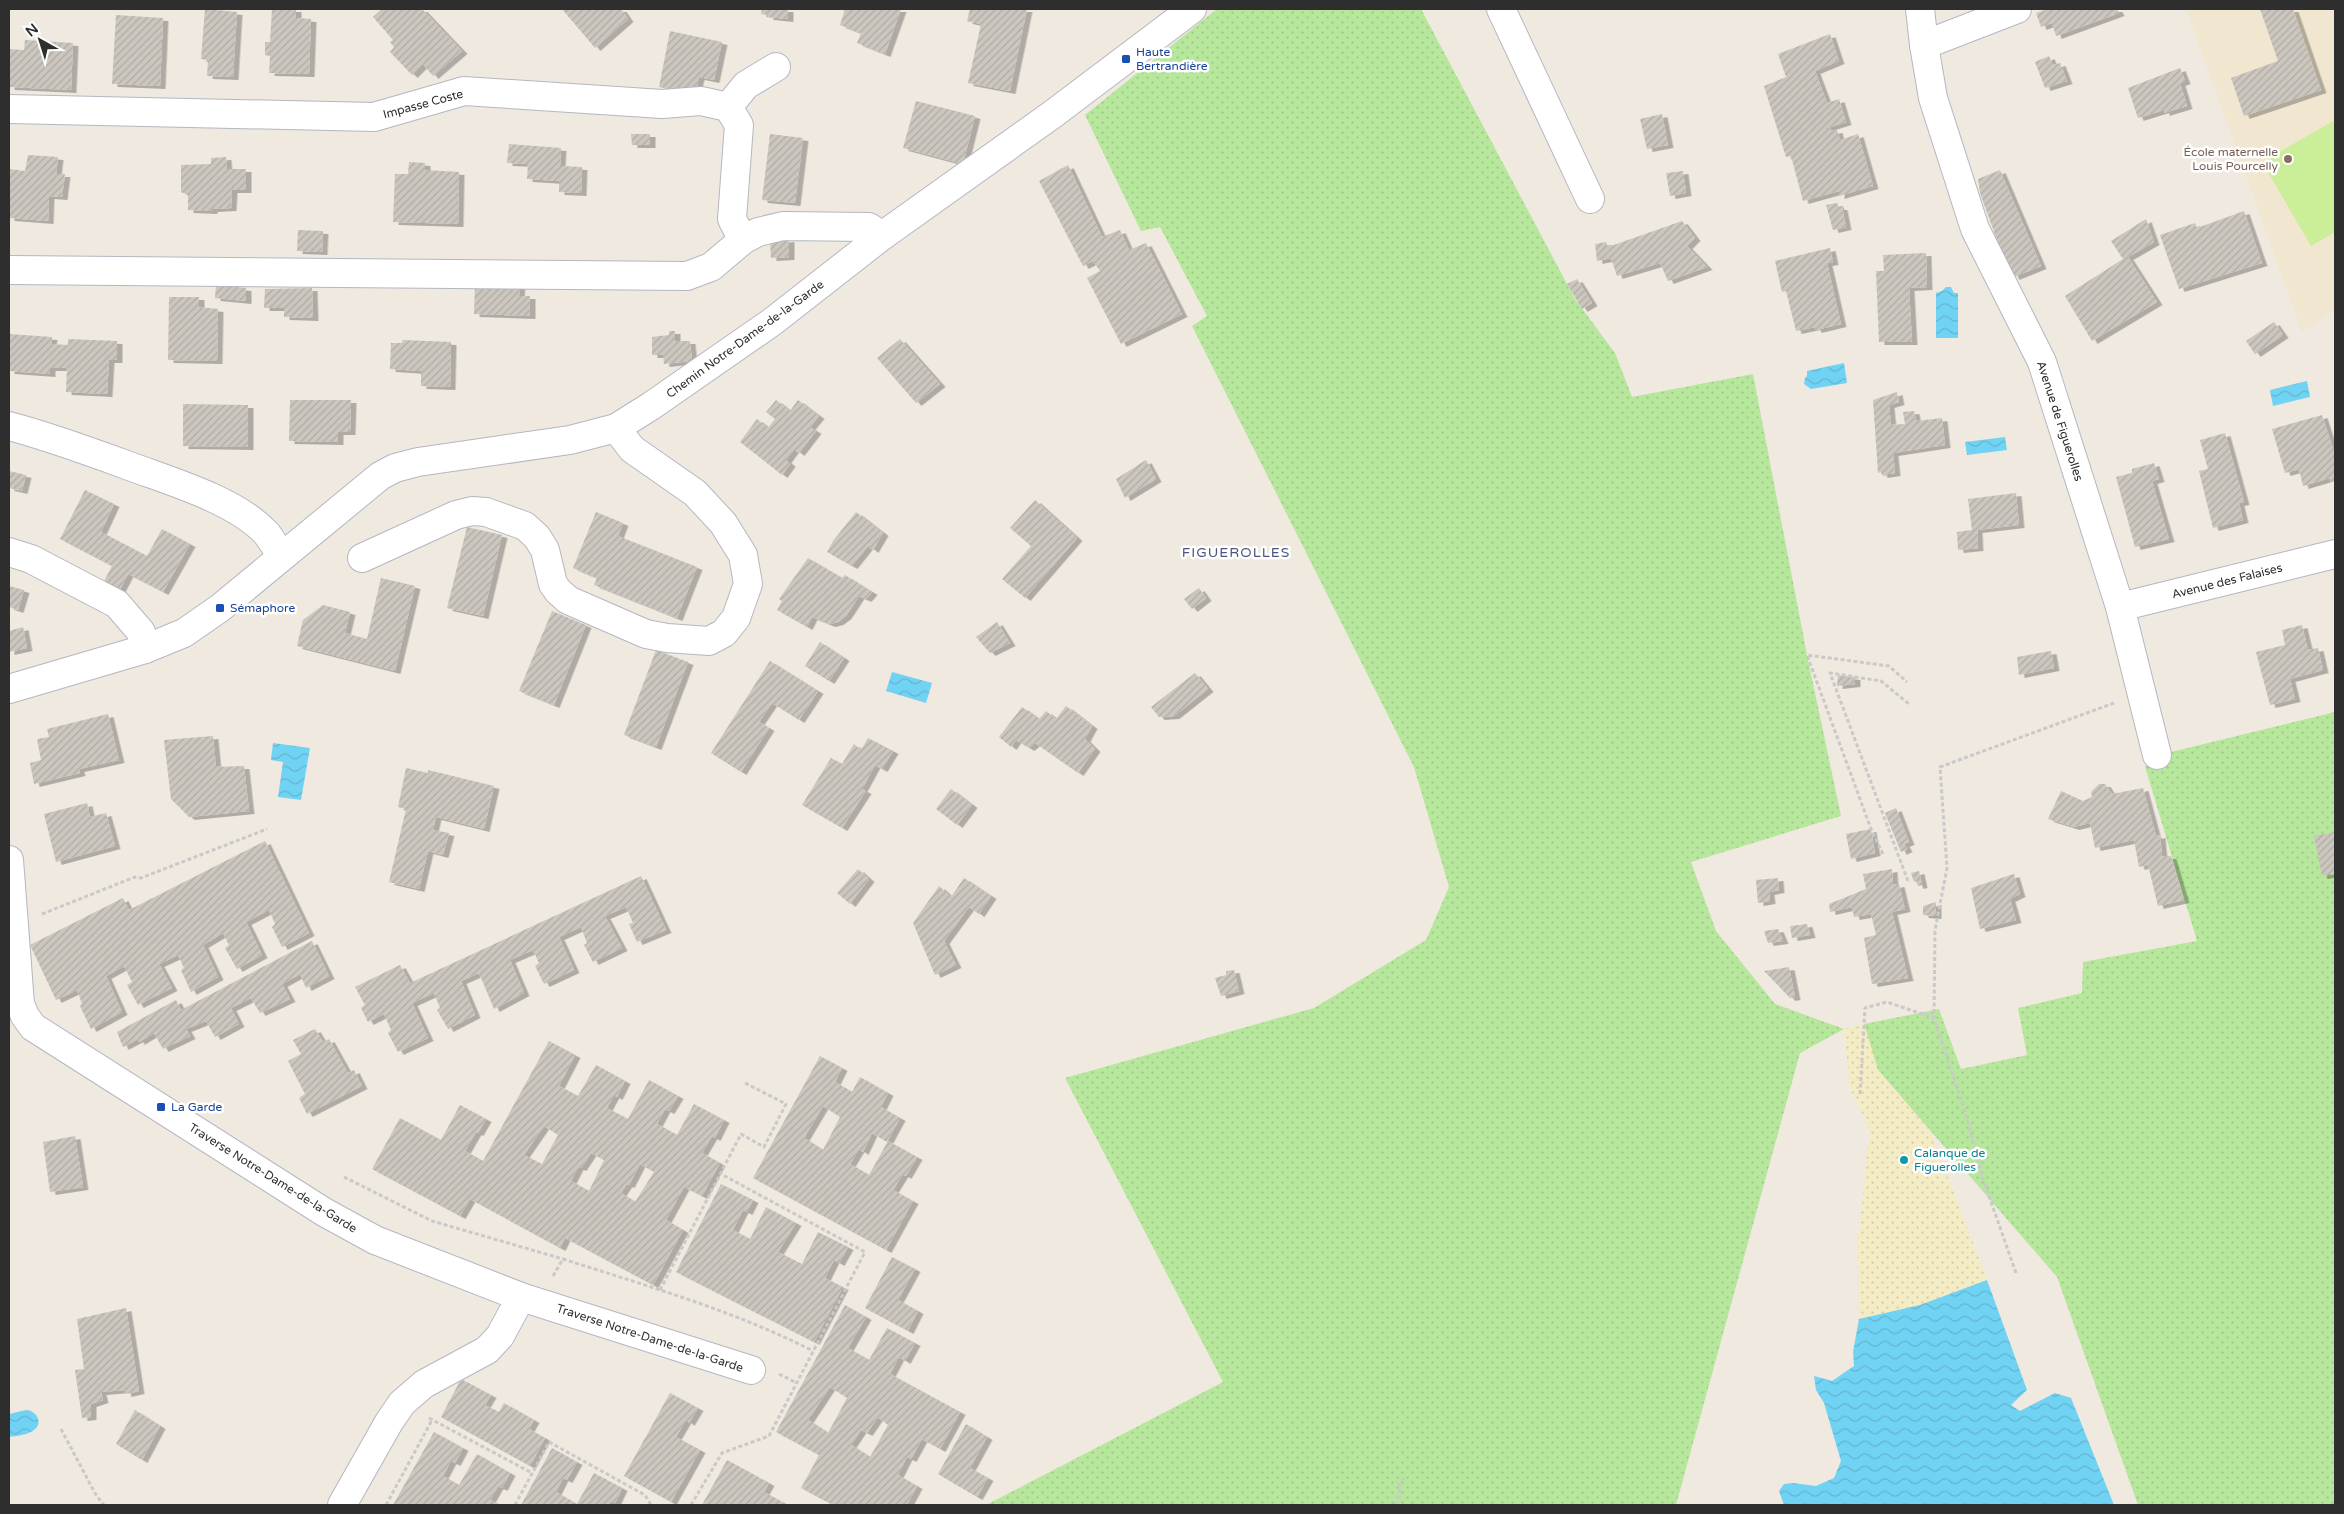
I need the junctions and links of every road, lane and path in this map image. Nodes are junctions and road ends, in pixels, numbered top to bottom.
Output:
1 (1192, 9) edge
2 (1501, 9) edge
3 (1920, 9) edge
4 (2017, 9) edge
5 (1924, 45) junction
6 (776, 67) dead end
7 (728, 107) junction
8 (9, 109) edge
9 (1590, 200) dead end
10 (882, 236) junction
11 (743, 240) junction
12 (9, 270) edge
13 (9, 426) edge
14 (616, 428) junction
15 (9, 552) edge
16 (2335, 554) edge
17 (282, 556) junction
18 (362, 558) dead end
19 (2120, 607) junction
20 (146, 649) junction
21 (1907, 682) dead end
22 (9, 689) edge
23 (1909, 704) dead end
24 (2107, 706) dead end
25 (2156, 754) dead end
26 (267, 829) dead end
27 (1883, 854) dead end
28 (9, 860) edge
29 (1908, 881) dead end
30 (14, 926) junction
31 (1934, 1018) junction
32 (745, 1083) dead end
33 (1860, 1094) dead end
34 (721, 1174) junction
35 (344, 1177) dead end
36 (563, 1259) junction
37 (2016, 1273) dead end
38 (660, 1290) junction
39 (530, 1299) junction
40 (813, 1351) junction
41 (751, 1370) dead end
42 (432, 1420) dead end
43 (446, 1427) dead end
44 (61, 1429) dead end
45 (532, 1474) junction
46 (1405, 1478) dead end
47 (104, 1505) edge
48 (342, 1505) edge
49 (386, 1505) edge
50 (515, 1505) edge
51 (651, 1505) edge
52 (691, 1505) edge
53 (1395, 1505) edge

1 - 10 street, Chemin Notre-Dame-de-la-Garde
2 - 9 street
3 - 5 street, Avenue de Figuerolles
4 - 5 street
5 - 19 street, Avenue de Figuerolles
6 - 7 street
7 - 8 street, Impasse Coste
7 - 11 street
10 - 11 street
10 - 14 street, Chemin Notre-Dame-de-la-Garde
11 - 12 street
13 - 17 street
14 - 17 street, Chemin Notre-Dame-de-la-Garde
14 - 18 street
15 - 20 street
16 - 19 street, Avenue des Falaises
17 - 20 street, Chemin Notre-Dame-de-la-Garde
19 - 25 street, Avenue de Figuerolles
20 - 22 street, Chemin Notre-Dame-de-la-Garde
21 - 27 path
23 - 29 path
24 - 31 path
26 - 30 path
28 - 30 street, Traverse Notre-Dame-de-la-Garde
30 - 39 street, Traverse Notre-Dame-de-la-Garde
31 - 33 path
31 - 37 path
32 - 34 path
34 - 38 path
34 - 40 path
35 - 36 path
36 - 38 path
36 - 39 path
38 - 40 path
39 - 41 street, Traverse Notre-Dame-de-la-Garde
39 - 48 street
40 - 52 path
42 - 49 path
43 - 45 path
44 - 47 path
45 - 50 path
45 - 51 path
46 - 53 path

